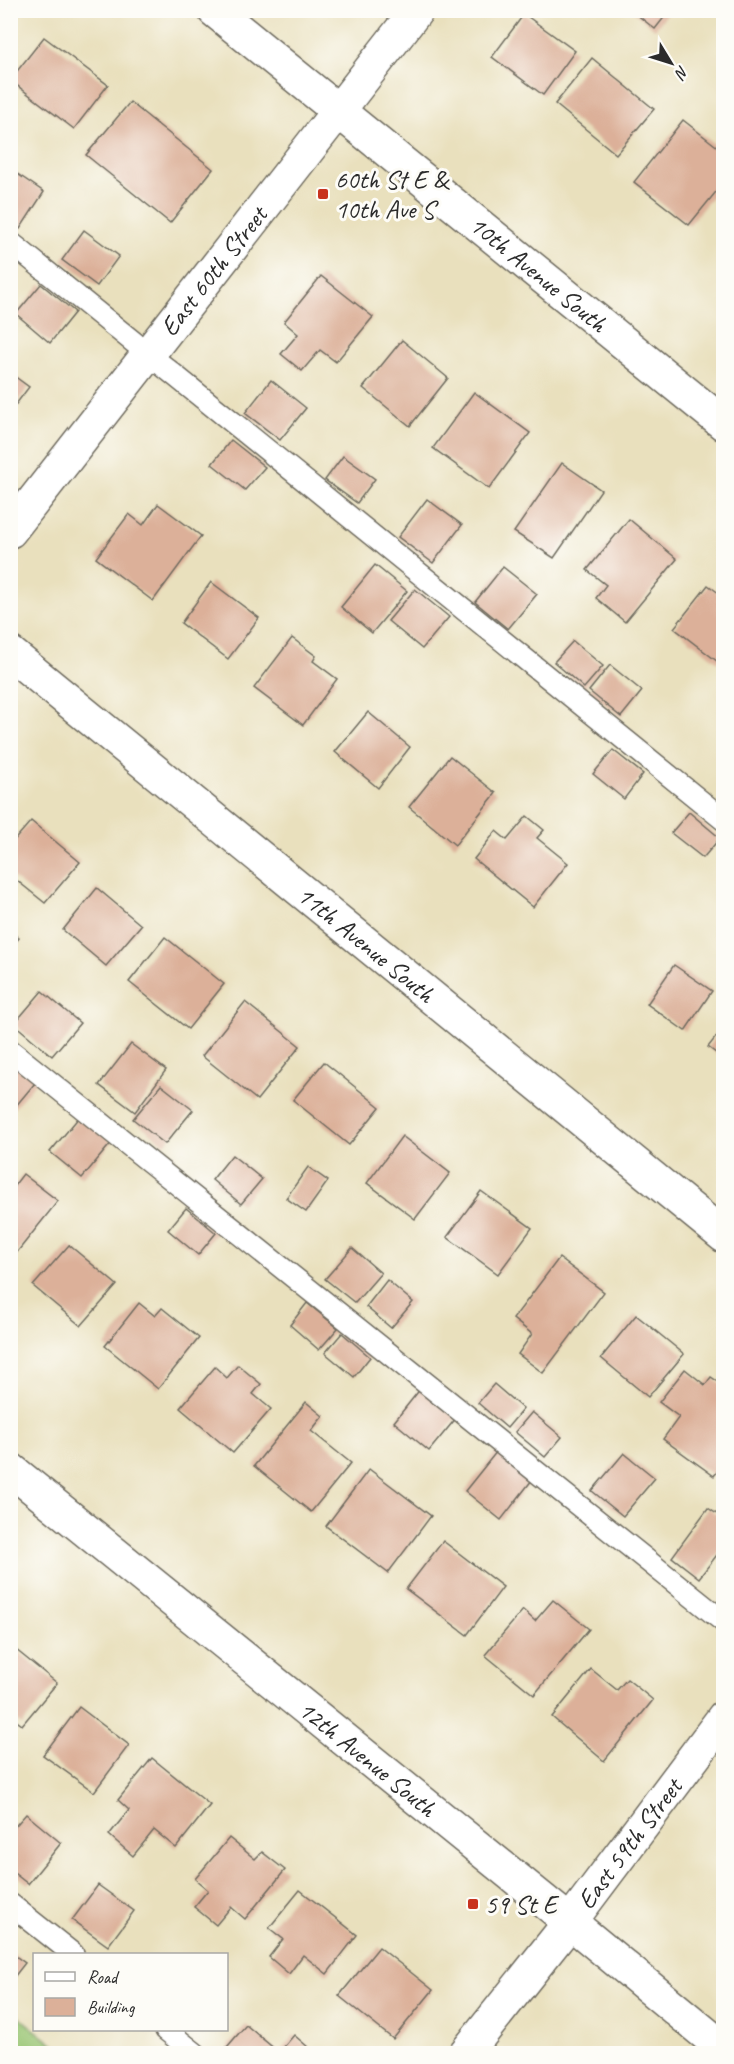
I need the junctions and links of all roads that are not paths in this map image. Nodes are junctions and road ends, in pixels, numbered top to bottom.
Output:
1 (214, 10) edge
2 (417, 10) edge
3 (339, 111) junction
4 (10, 242) edge
5 (149, 354) junction
6 (723, 424) edge
7 (10, 531) edge
8 (10, 653) edge
9 (723, 820) edge
10 (10, 1050) edge
11 (723, 1236) edge
12 (10, 1469) edge
13 (723, 1622) edge
14 (723, 1717) edge
15 (10, 1904) edge
16 (570, 1922) junction
17 (72, 1953) edge
18 (167, 2031) edge
19 (723, 2049) edge
20 (196, 2054) edge
21 (465, 2054) edge

1 - 3 street, 10th Avenue South
2 - 3 street, East 60th Street
3 - 5 street, East 60th Street
3 - 6 street, 10th Avenue South
4 - 5 lane
5 - 7 street, East 60th Street
5 - 9 lane
8 - 11 street, 11th Avenue South
10 - 13 lane
12 - 16 street, 12th Avenue South
14 - 16 street, East 59th Street
15 - 17 lane
16 - 19 street, 12th Avenue South
16 - 21 street, East 59th Street
18 - 20 lane

